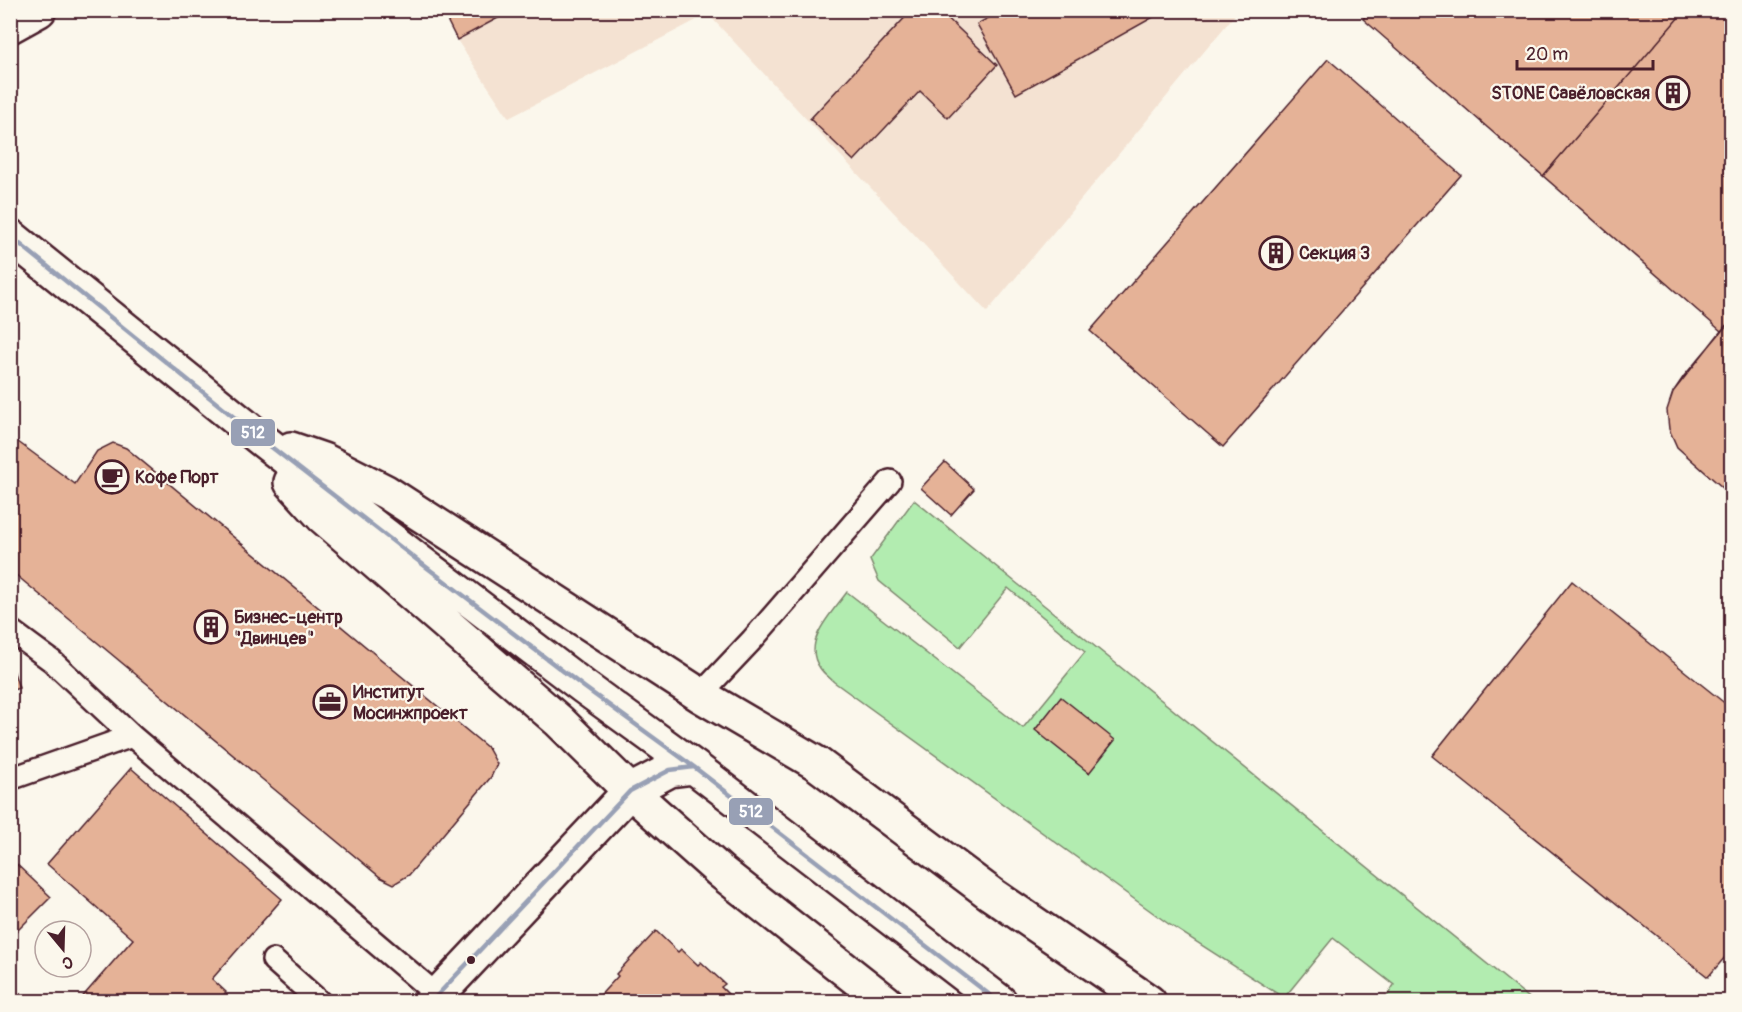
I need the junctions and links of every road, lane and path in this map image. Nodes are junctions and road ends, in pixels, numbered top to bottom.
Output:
1 (39, 10) edge
2 (10, 26) edge
3 (10, 236) edge
4 (261, 439) junction
5 (890, 481) dead end
6 (10, 630) edge
7 (700, 695) junction
8 (132, 736) junction
9 (694, 767) junction
10 (10, 779) edge
11 (630, 791) junction
12 (273, 960) dead end
13 (434, 998) edge
14 (320, 1002) edge
15 (886, 1002) edge
16 (1000, 1002) edge
17 (1149, 1002) edge

1 - 2 street
3 - 4 street
4 - 7 street
4 - 9 street
4 - 11 street
5 - 7 lane
6 - 8 lane
7 - 17 street
8 - 10 lane
8 - 13 lane
9 - 11 street
9 - 16 street
11 - 13 street
11 - 15 street
12 - 14 lane

